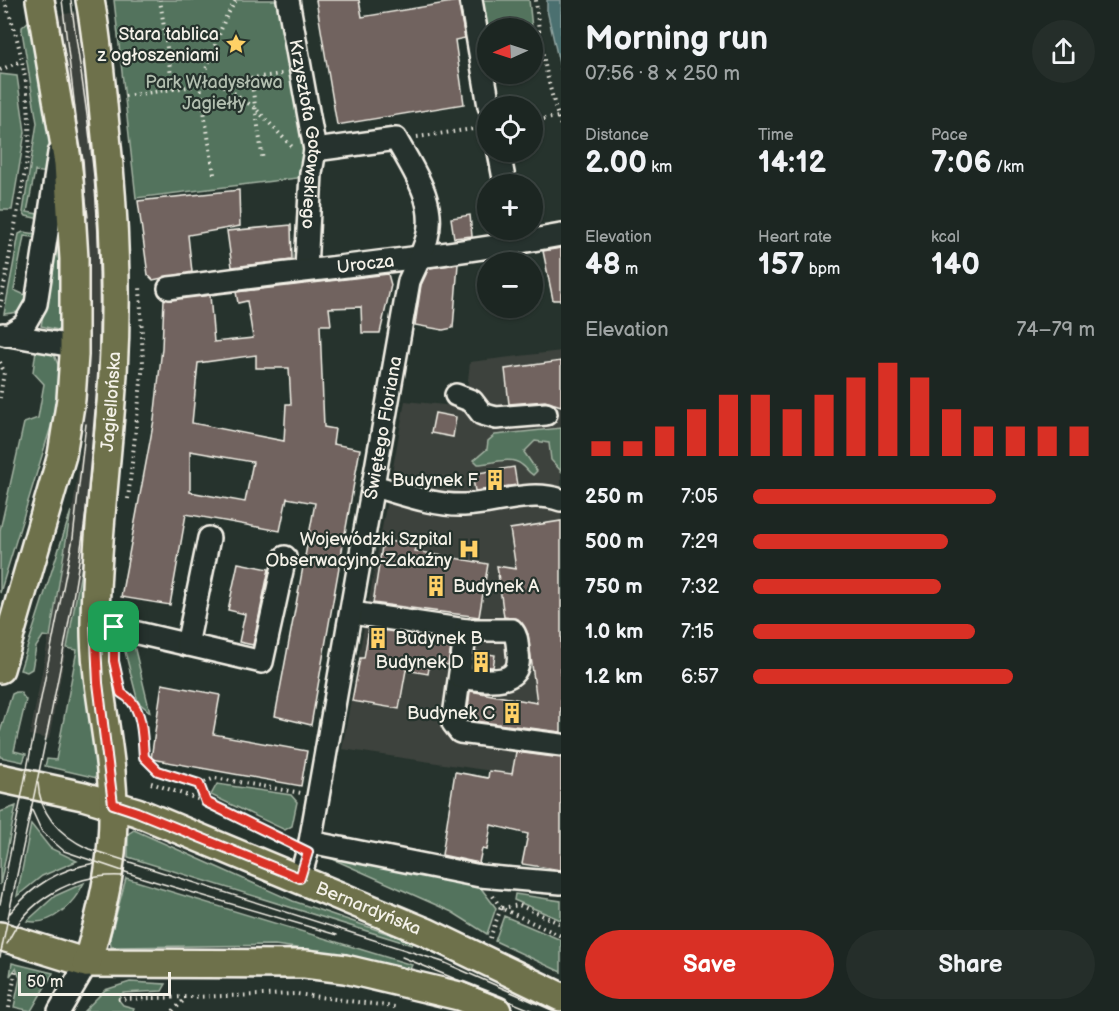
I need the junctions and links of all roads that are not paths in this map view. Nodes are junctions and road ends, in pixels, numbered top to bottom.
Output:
1 (40, 0) edge
2 (90, 0) edge
3 (288, 0) edge
4 (471, 0) edge
5 (487, 96) edge
6 (62, 120) junction
7 (315, 150) junction
8 (561, 235) edge
9 (543, 236) edge
10 (499, 240) edge
11 (418, 258) junction
12 (306, 269) junction
13 (169, 288) dead end
14 (4, 334) edge
15 (74, 355) junction
16 (456, 395) dead end
17 (546, 414) dead end
18 (374, 486) junction
19 (561, 500) edge
20 (209, 538) dead end
21 (285, 557) dead end
22 (352, 613) junction
23 (95, 623) junction
24 (466, 630) junction
25 (187, 645) junction
26 (0, 669) edge
27 (460, 677) junction
28 (561, 745) edge
29 (0, 778) edge
30 (113, 804) junction
31 (309, 847) junction
32 (300, 878) junction
33 (561, 883) edge
34 (0, 936) edge
35 (87, 963) junction
36 (557, 996) edge
37 (493, 1010) edge
38 (59, 1011) edge

1 - 6 main road
2 - 23 main road, Jagiellońska
3 - 7 street, Krzysztofa Gotowskiego
4 - 5 street
6 - 14 street
6 - 15 main road
7 - 11 street, Świętego Floriana
7 - 12 street, Krzysztofa Gotowskiego
8 - 9 street, Urocza
10 - 11 street, Urocza
11 - 12 street, Urocza
11 - 18 street, Świętego Floriana
12 - 13 street, Urocza
14 - 15 street
15 - 26 main road
16 - 17 street
18 - 19 street
18 - 22 street, Świętego Floriana
20 - 25 street
21 - 25 street
22 - 24 street
22 - 31 street, Świętego Floriana
23 - 25 street
23 - 30 main road, Jagiellońska
24 - 27 street
24 - 27 street
27 - 28 street
29 - 30 main road, Bernardyńska
30 - 32 main road, Bernardyńska
30 - 35 main road, Jagiellońska
31 - 32 street, Świętego Floriana
31 - 33 street
32 - 36 main road, Bernardyńska
34 - 35 main road
35 - 37 main road
35 - 38 street

